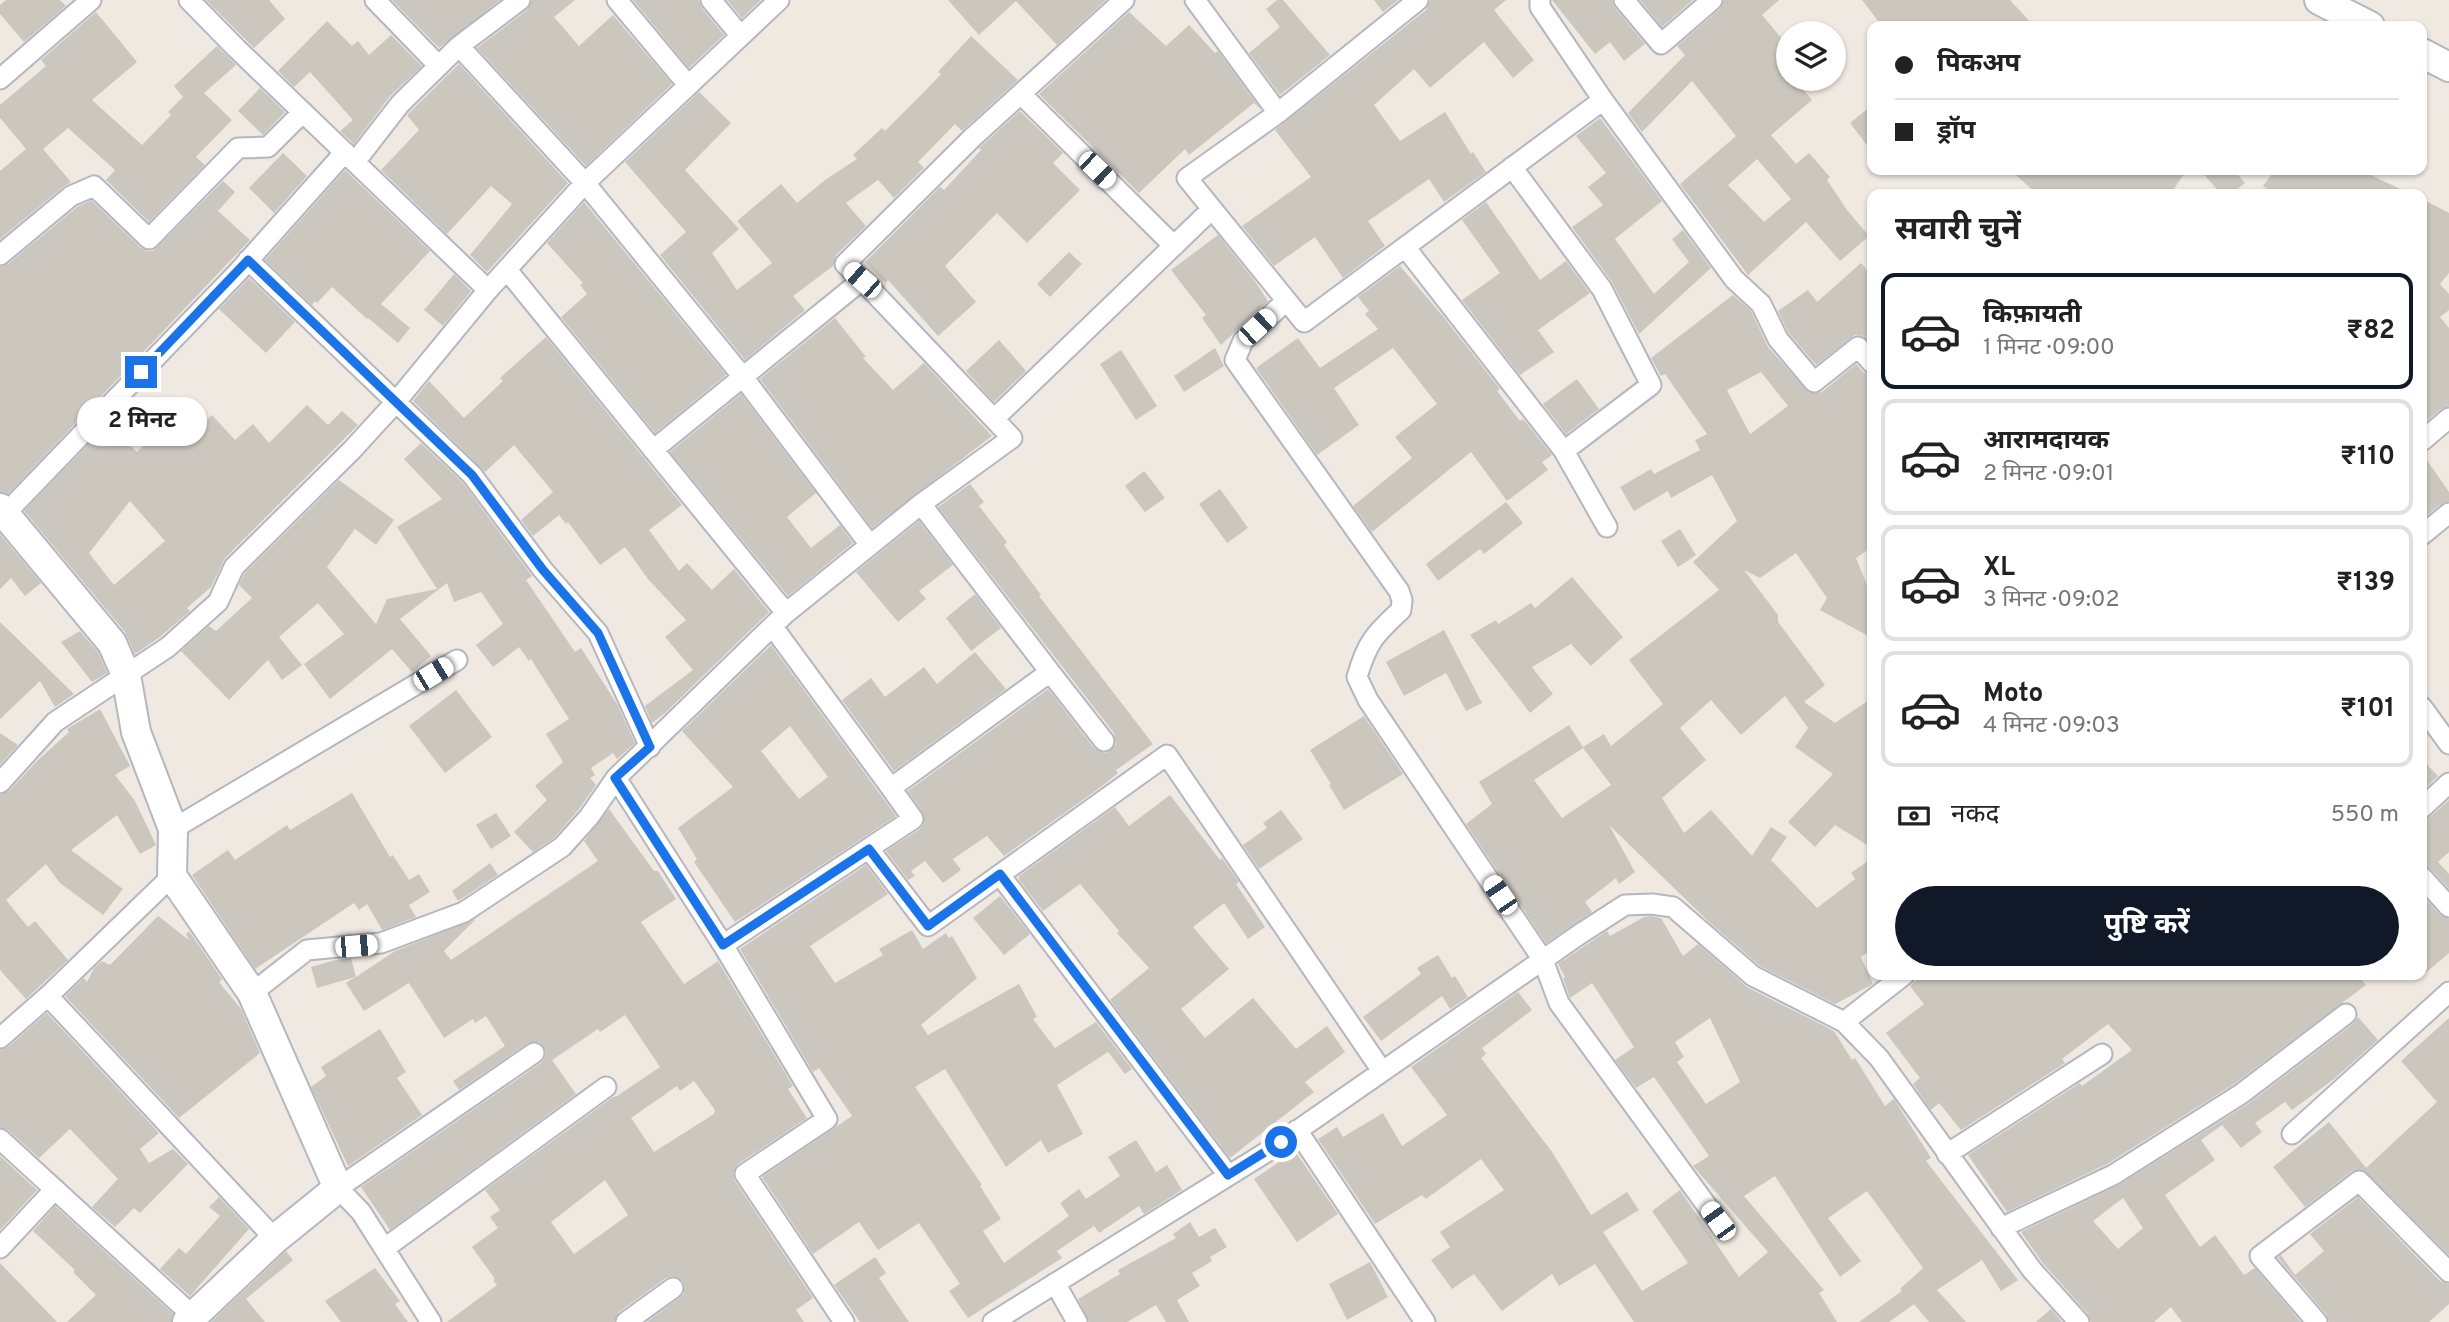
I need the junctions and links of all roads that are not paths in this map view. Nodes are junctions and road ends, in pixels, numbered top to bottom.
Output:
1 (91, 0) edge
2 (189, 0) edge
3 (375, 0) edge
4 (520, 0) edge
5 (617, 0) edge
6 (711, 0) edge
7 (779, 0) edge
8 (1124, 0) edge
9 (1195, 0) edge
10 (1418, 0) edge
11 (1540, 0) edge
12 (1624, 0) edge
13 (1712, 0) edge
14 (2319, 0) edge
15 (2360, 21) edge
16 (740, 34) junction
17 (458, 46) junction
18 (2427, 56) edge
19 (439, 66) junction
20 (2449, 67) edge
21 (0, 79) edge
22 (688, 85) junction
23 (1020, 94) junction
24 (1603, 100) junction
25 (303, 112) junction
26 (1278, 113) junction
27 (350, 157) junction
28 (1512, 167) junction
29 (585, 183) junction
30 (1212, 209) junction
31 (1174, 246) junction
32 (1405, 247) junction
33 (0, 255) edge
34 (248, 260) junction
35 (507, 270) junction
36 (862, 280) junction
37 (488, 290) junction
38 (1286, 301) junction
39 (1867, 357) edge
40 (743, 377) junction
41 (396, 403) junction
42 (2449, 418) edge
43 (994, 419) junction
44 (2427, 437) edge
45 (653, 450) junction
46 (1564, 451) junction
47 (921, 504) junction
48 (3, 511) edge
49 (2449, 513) edge
50 (1607, 527) dead end
51 (2427, 531) edge
52 (870, 545) junction
53 (780, 620) junction
54 (457, 660) dead end
55 (1050, 671) junction
56 (125, 675) junction
57 (2427, 714) edge
58 (1104, 741) dead end
59 (2449, 744) edge
60 (650, 747) junction
61 (615, 778) junction
62 (1, 781) edge
63 (2449, 783) edge
64 (891, 788) junction
65 (2427, 803) edge
66 (173, 829) junction
67 (869, 849) junction
68 (1000, 874) junction
69 (172, 876) junction
70 (2427, 883) edge
71 (2449, 907) edge
72 (723, 945) junction
73 (1543, 960) junction
74 (1898, 980) edge
75 (2449, 992) edge
76 (252, 993) junction
77 (48, 996) junction
78 (2346, 1014) dead end
79 (1844, 1022) junction
80 (0, 1038) edge
81 (534, 1053) dead end
82 (2102, 1054) dead end
83 (1382, 1071) junction
84 (606, 1087) dead end
85 (1297, 1130) junction
86 (2292, 1134) dead end
87 (0, 1139) edge
88 (1947, 1154) junction
89 (1228, 1175) junction
90 (338, 1188) junction
91 (55, 1189) junction
92 (1718, 1221) dead end
93 (2001, 1227) junction
94 (275, 1239) junction
95 (0, 1248) edge
96 (385, 1248) junction
97 (2449, 1272) edge
98 (1055, 1283) junction
99 (673, 1288) dead end
100 (190, 1319) edge
101 (431, 1322) edge
102 (626, 1322) edge
103 (844, 1322) edge
104 (993, 1322) edge
105 (1077, 1322) edge
106 (1425, 1322) edge
107 (2079, 1322) edge
108 (2316, 1322) edge

1 - 21 street
2 - 25 street
3 - 19 street
4 - 17 street
5 - 22 street
6 - 16 street
7 - 16 street
8 - 23 street
9 - 26 street
10 - 26 street
11 - 24 street
12 - 13 street
14 - 15 street
16 - 22 street
17 - 19 street
17 - 29 street
18 - 20 street
19 - 27 street
22 - 29 street
23 - 31 street
23 - 36 street
24 - 28 street
24 - 39 street
25 - 27 street
25 - 33 street
26 - 30 street
27 - 34 street
27 - 37 street
28 - 32 street
28 - 46 street
29 - 35 street
29 - 40 street
30 - 31 street
30 - 38 street
31 - 43 street
32 - 38 street
32 - 46 street
34 - 41 street
34 - 48 street
35 - 37 street
35 - 45 street
36 - 40 street
36 - 43 street
37 - 41 street
38 - 73 street
40 - 45 street
40 - 52 street
41 - 56 street
41 - 60 street
42 - 44 street
43 - 47 street
45 - 53 street
46 - 50 street
47 - 52 street
47 - 55 street
48 - 56 street
49 - 51 street
52 - 53 street
53 - 60 street
53 - 64 street
54 - 66 street
55 - 58 street
55 - 64 street
56 - 62 street
56 - 66 street
57 - 59 street
60 - 61 street
61 - 72 street
61 - 76 street
63 - 65 street
64 - 67 street
66 - 69 street
67 - 68 street
67 - 72 street
68 - 83 street
68 - 89 street
69 - 76 street
69 - 77 street
70 - 71 street
72 - 103 street
73 - 79 street
73 - 83 street
73 - 92 street
74 - 79 street
75 - 86 street
76 - 90 street
77 - 80 street
77 - 94 street
78 - 93 street
79 - 88 street
81 - 90 street
82 - 88 street
83 - 85 street
84 - 96 street
85 - 89 street
85 - 106 street
87 - 91 street
88 - 93 street
89 - 98 street
90 - 94 street
90 - 96 street
91 - 95 street
91 - 100 street
93 - 107 street
94 - 100 street
96 - 101 street
97 - 108 street
98 - 104 street
98 - 105 street
99 - 102 street

